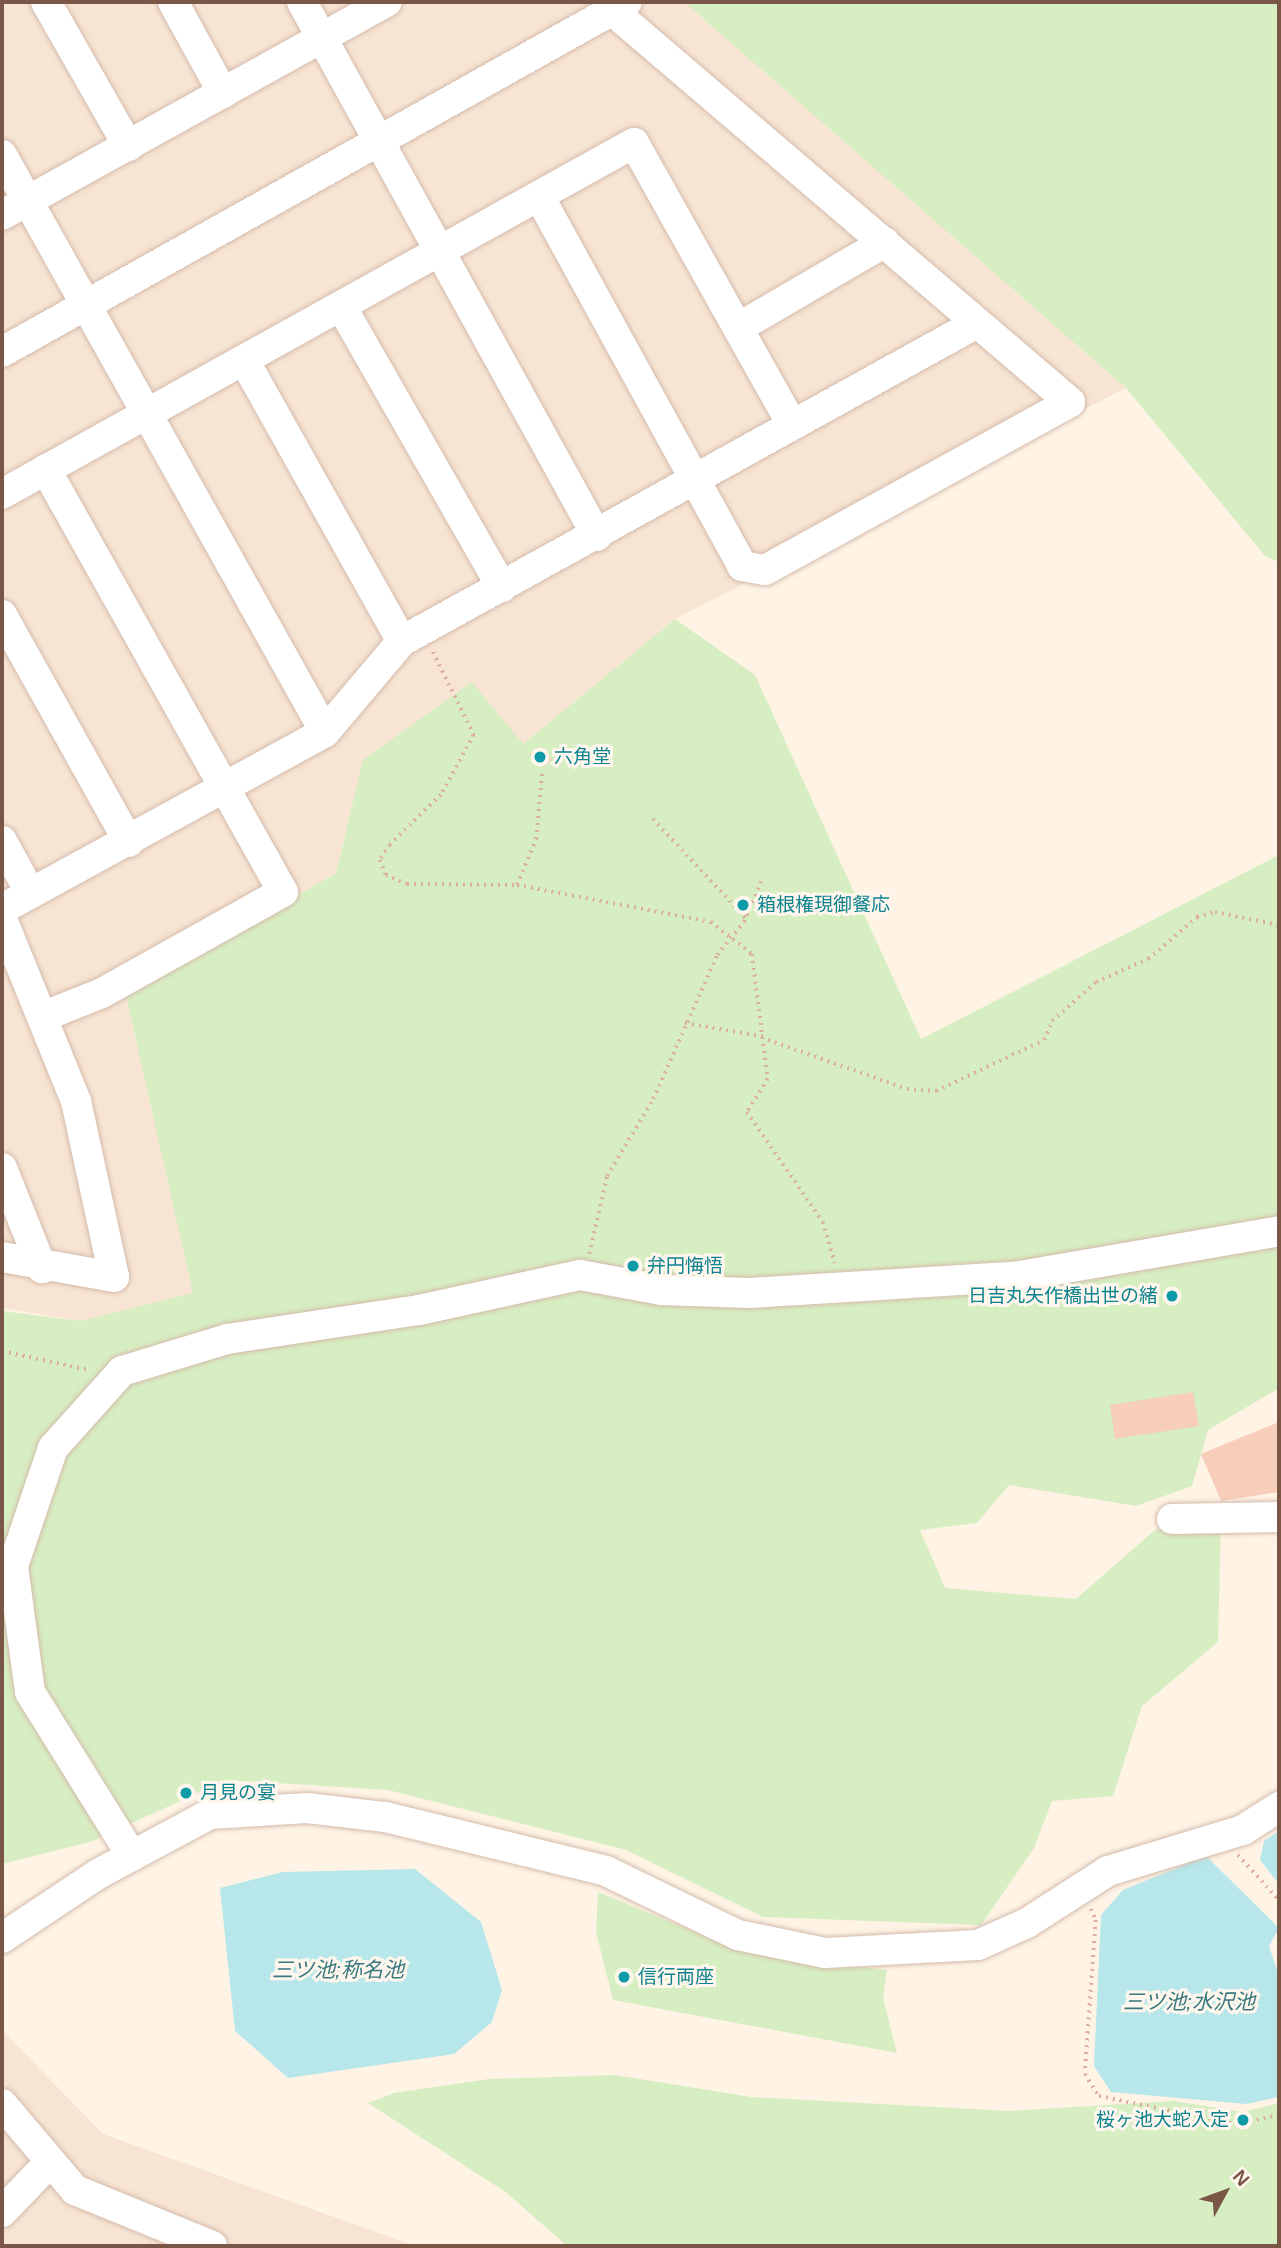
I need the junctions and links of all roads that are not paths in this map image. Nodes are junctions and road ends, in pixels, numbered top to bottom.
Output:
1 (47, 2) edge
2 (173, 2) edge
3 (302, 2) edge
4 (387, 2) edge
5 (620, 7) edge
6 (322, 37) junction
7 (223, 93) junction
8 (380, 144) junction
9 (128, 146) junction
10 (2, 155) edge
11 (539, 196) junction
12 (15, 208) edge
13 (885, 242) junction
14 (439, 251) junction
15 (85, 305) junction
16 (341, 306) junction
17 (977, 323) junction
18 (738, 328) junction
19 (2, 352) edge
20 (244, 360) junction
21 (145, 415) junction
22 (792, 425) junction
23 (46, 469) junction
24 (697, 480) junction
25 (2, 494) edge
26 (597, 536) junction
27 (502, 587) junction
28 (2, 615) edge
29 (411, 636) junction
30 (325, 732) junction
31 (225, 788) junction
32 (2, 841) edge
33 (129, 842) junction
34 (32, 894) junction
35 (2, 909) edge
36 (2, 919) edge
37 (42, 1017) junction
38 (2, 1168) edge
39 (1279, 1231) edge
40 (2, 1257) edge
41 (42, 1268) junction
42 (1279, 1517) edge
43 (1172, 1519) dead end
44 (1279, 1807) edge
45 (132, 1856) junction
46 (2, 1938) edge
47 (2, 2104) edge
48 (48, 2164) junction
49 (2, 2212) edge
50 (212, 2246) edge

1 - 9 street
2 - 7 street
3 - 6 street
4 - 6 street
5 - 8 street
5 - 13 street
6 - 7 street
6 - 8 street
7 - 9 street
8 - 14 street
8 - 15 street
9 - 12 street
10 - 12 street
11 - 14 street
11 - 18 street
11 - 24 street
12 - 15 street
13 - 17 street
13 - 18 street
14 - 16 street
14 - 26 street
15 - 19 street
15 - 21 street
16 - 20 street
16 - 27 street
17 - 22 street
17 - 24 street
18 - 22 street
20 - 21 street
20 - 29 street
21 - 23 street
21 - 30 street
22 - 24 street
23 - 25 street
23 - 31 street
24 - 26 street
26 - 27 street
27 - 29 street
28 - 33 street
29 - 30 street
30 - 31 street
31 - 33 street
31 - 37 street
32 - 34 street
33 - 34 street
34 - 35 street
36 - 37 street
37 - 41 street
38 - 41 street
39 - 45 street
40 - 41 street
42 - 43 street
44 - 45 street
45 - 46 street
47 - 48 street
48 - 49 street
48 - 50 street

